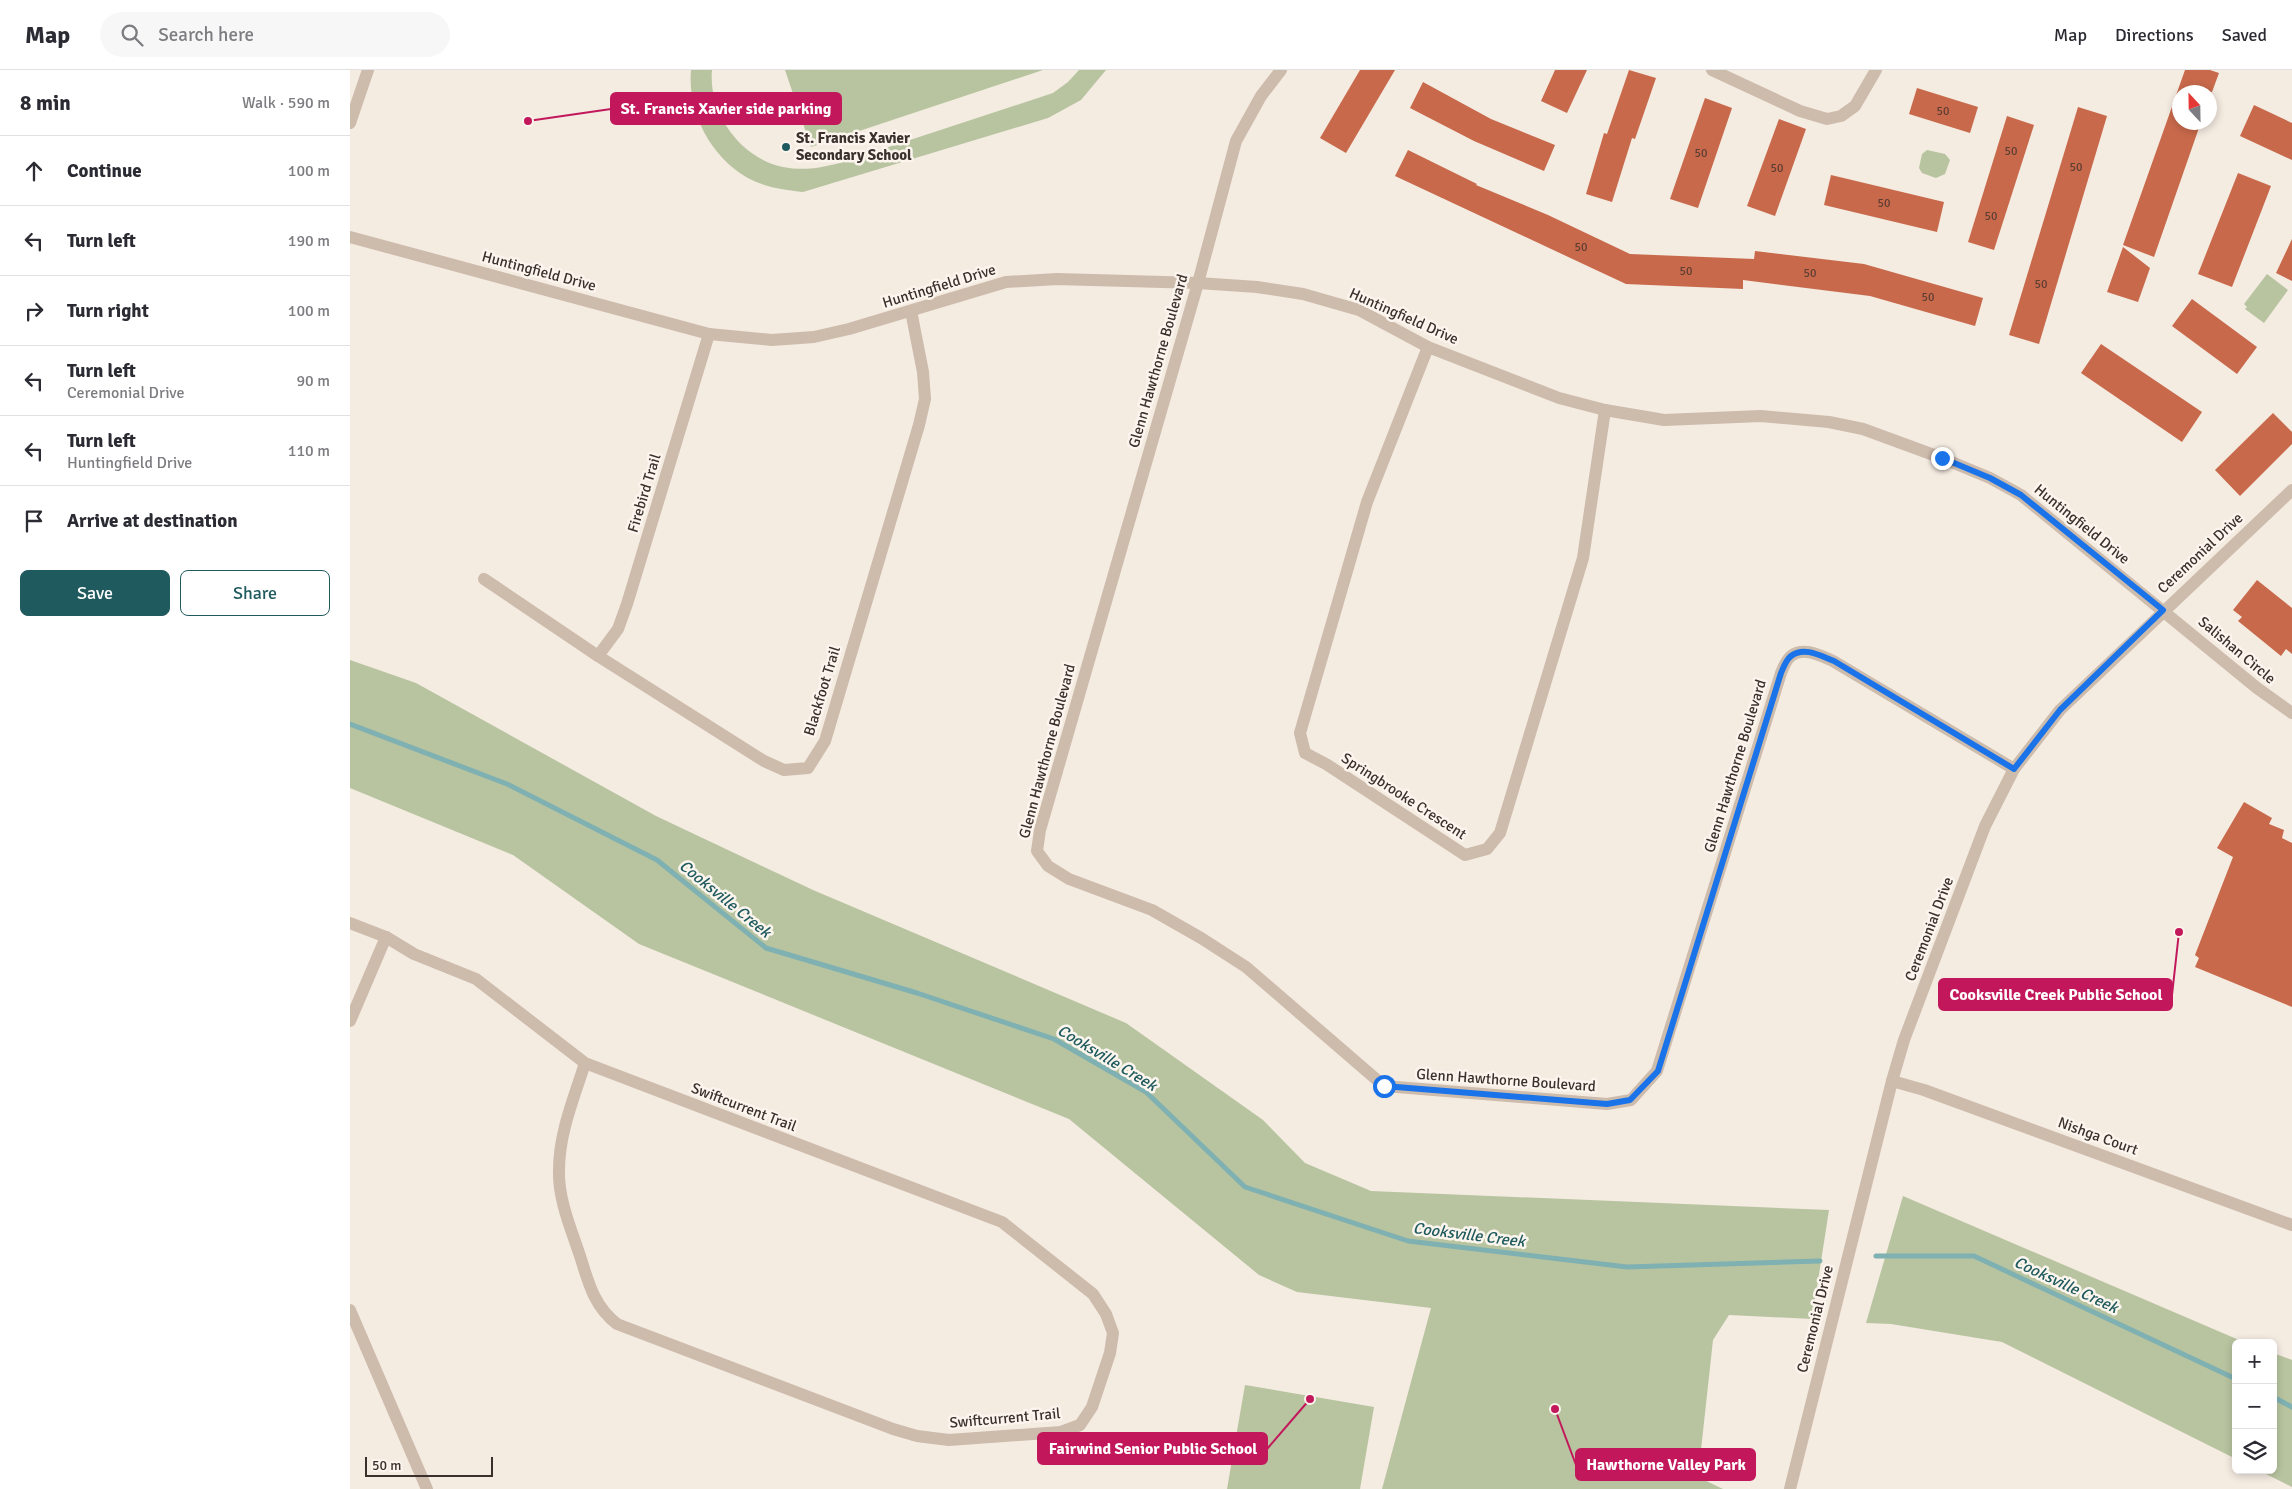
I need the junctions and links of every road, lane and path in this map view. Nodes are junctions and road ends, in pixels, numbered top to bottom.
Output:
1 (368, 70) edge
2 (1281, 70) edge
3 (1712, 70) edge
4 (1876, 70) edge
5 (350, 123) edge
6 (350, 237) edge
7 (1198, 283) junction
8 (911, 311) junction
9 (709, 334) junction
10 (1428, 347) junction
11 (1605, 410) junction
12 (2292, 490) edge
13 (484, 579) dead end
14 (2163, 610) junction
15 (598, 656) junction
16 (2292, 713) edge
17 (2014, 769) junction
18 (350, 923) edge
19 (386, 937) junction
20 (350, 1021) edge
21 (585, 1063) junction
22 (1892, 1081) junction
23 (2292, 1225) edge
24 (350, 1310) edge
25 (427, 1489) edge
26 (1790, 1489) edge

1 - 5 street
2 - 7 street, Glenn Hawthorne Boulevard
3 - 4 street
6 - 9 street, Huntingfield Drive
7 - 8 street, Huntingfield Drive
7 - 10 street, Huntingfield Drive
7 - 17 street, Glenn Hawthorne Boulevard
8 - 9 street, Huntingfield Drive
8 - 15 street, Blackfoot Trail
9 - 15 street, Firebird Trail
10 - 11 street, Huntingfield Drive
10 - 11 street, Springbrooke Crescent
11 - 14 street, Huntingfield Drive
12 - 14 street, Ceremonial Drive
13 - 15 street, Blackfoot Trail
14 - 16 street, Salishan Circle
14 - 17 street, Ceremonial Drive
17 - 22 street, Ceremonial Drive
18 - 19 street, Swiftcurrent Trail
19 - 20 street
19 - 21 street, Swiftcurrent Trail
21 - 21 street, Swiftcurrent Trail
22 - 23 street, Nishga Court
22 - 26 street, Ceremonial Drive
24 - 25 street

